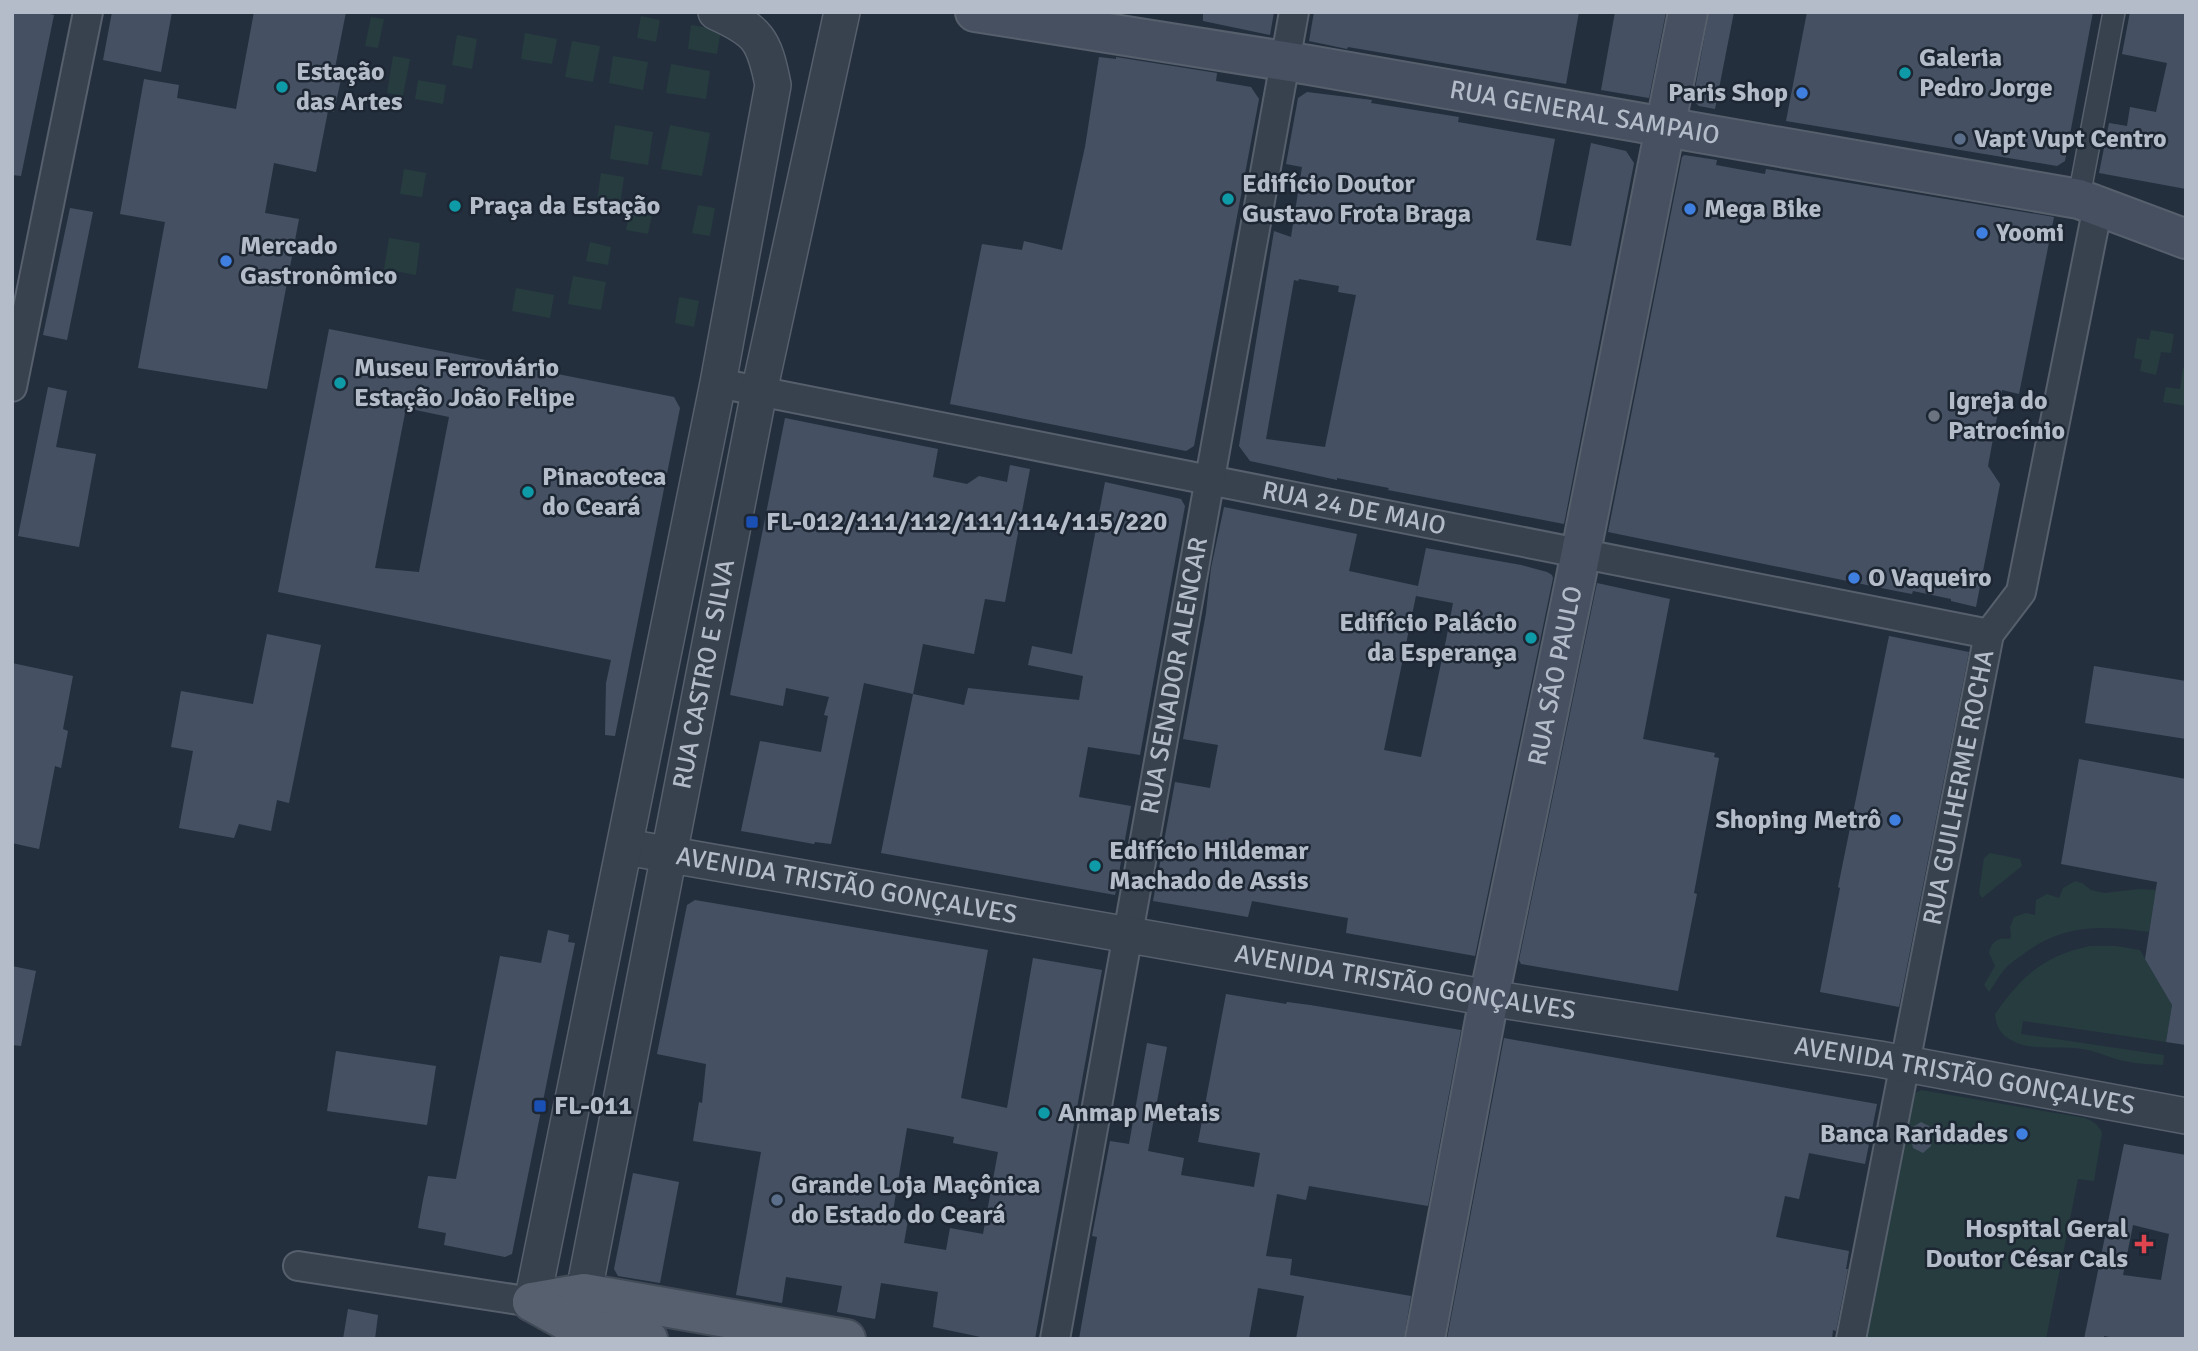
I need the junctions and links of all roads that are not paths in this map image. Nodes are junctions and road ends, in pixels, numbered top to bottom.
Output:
1 (88, 12) edge
2 (716, 12) edge
3 (842, 12) edge
4 (975, 12) edge
5 (1294, 12) edge
6 (1688, 12) edge
7 (2114, 12) edge
8 (1286, 61) junction
9 (1665, 128) junction
10 (2090, 194) junction
11 (2186, 239) edge
12 (718, 383) junction
13 (12, 387) edge
14 (759, 392) junction
15 (1209, 481) junction
16 (1580, 555) junction
17 (1989, 634) junction
18 (626, 847) junction
19 (669, 855) junction
20 (1127, 935) junction
21 (1489, 999) junction
22 (1904, 1063) junction
23 (2186, 1116) edge
24 (298, 1266) dead end
25 (532, 1303) junction
26 (578, 1320) edge
27 (648, 1339) edge
28 (846, 1339) edge
29 (1055, 1339) edge
30 (1425, 1339) edge
31 (1851, 1339) edge

1 - 13 street
2 - 12 street, RUA CASTRO E SILVA
3 - 14 street, RUA CASTRO E SILVA
4 - 8 main road, RUA GENERAL SAMPAIO
5 - 8 street, RUA SENADOR ALENCAR
6 - 9 main road, RUA SÃO PAULO
7 - 10 street, RUA GUILHERME ROCHA
8 - 9 main road, RUA GENERAL SAMPAIO
8 - 15 street, RUA SENADOR ALENCAR
9 - 10 main road, RUA GENERAL SAMPAIO
9 - 16 main road, RUA SÃO PAULO
10 - 11 main road, RUA GENERAL SAMPAIO
10 - 17 street, RUA GUILHERME ROCHA
12 - 14 street, RUA 24 DE MAIO
12 - 18 street, RUA CASTRO E SILVA
14 - 15 street, RUA 24 DE MAIO
14 - 19 street, RUA CASTRO E SILVA
15 - 16 street, RUA 24 DE MAIO
15 - 20 street, RUA SENADOR ALENCAR
16 - 17 street, RUA 24 DE MAIO
16 - 21 main road, RUA SÃO PAULO
17 - 22 street, RUA GUILHERME ROCHA
18 - 19 street, AVENIDA TRISTÃO GONÇALVES
18 - 25 street, RUA CASTRO E SILVA
19 - 20 street, AVENIDA TRISTÃO GONÇALVES
19 - 26 street, RUA CASTRO E SILVA
20 - 21 street, AVENIDA TRISTÃO GONÇALVES
20 - 29 street, RUA SENADOR ALENCAR
21 - 22 street, AVENIDA TRISTÃO GONÇALVES
21 - 30 main road, RUA SÃO PAULO
22 - 23 street, AVENIDA TRISTÃO GONÇALVES
22 - 31 street, RUA GUILHERME ROCHA
24 - 25 street
25 - 26 main road
26 - 27 main road
26 - 28 main road

